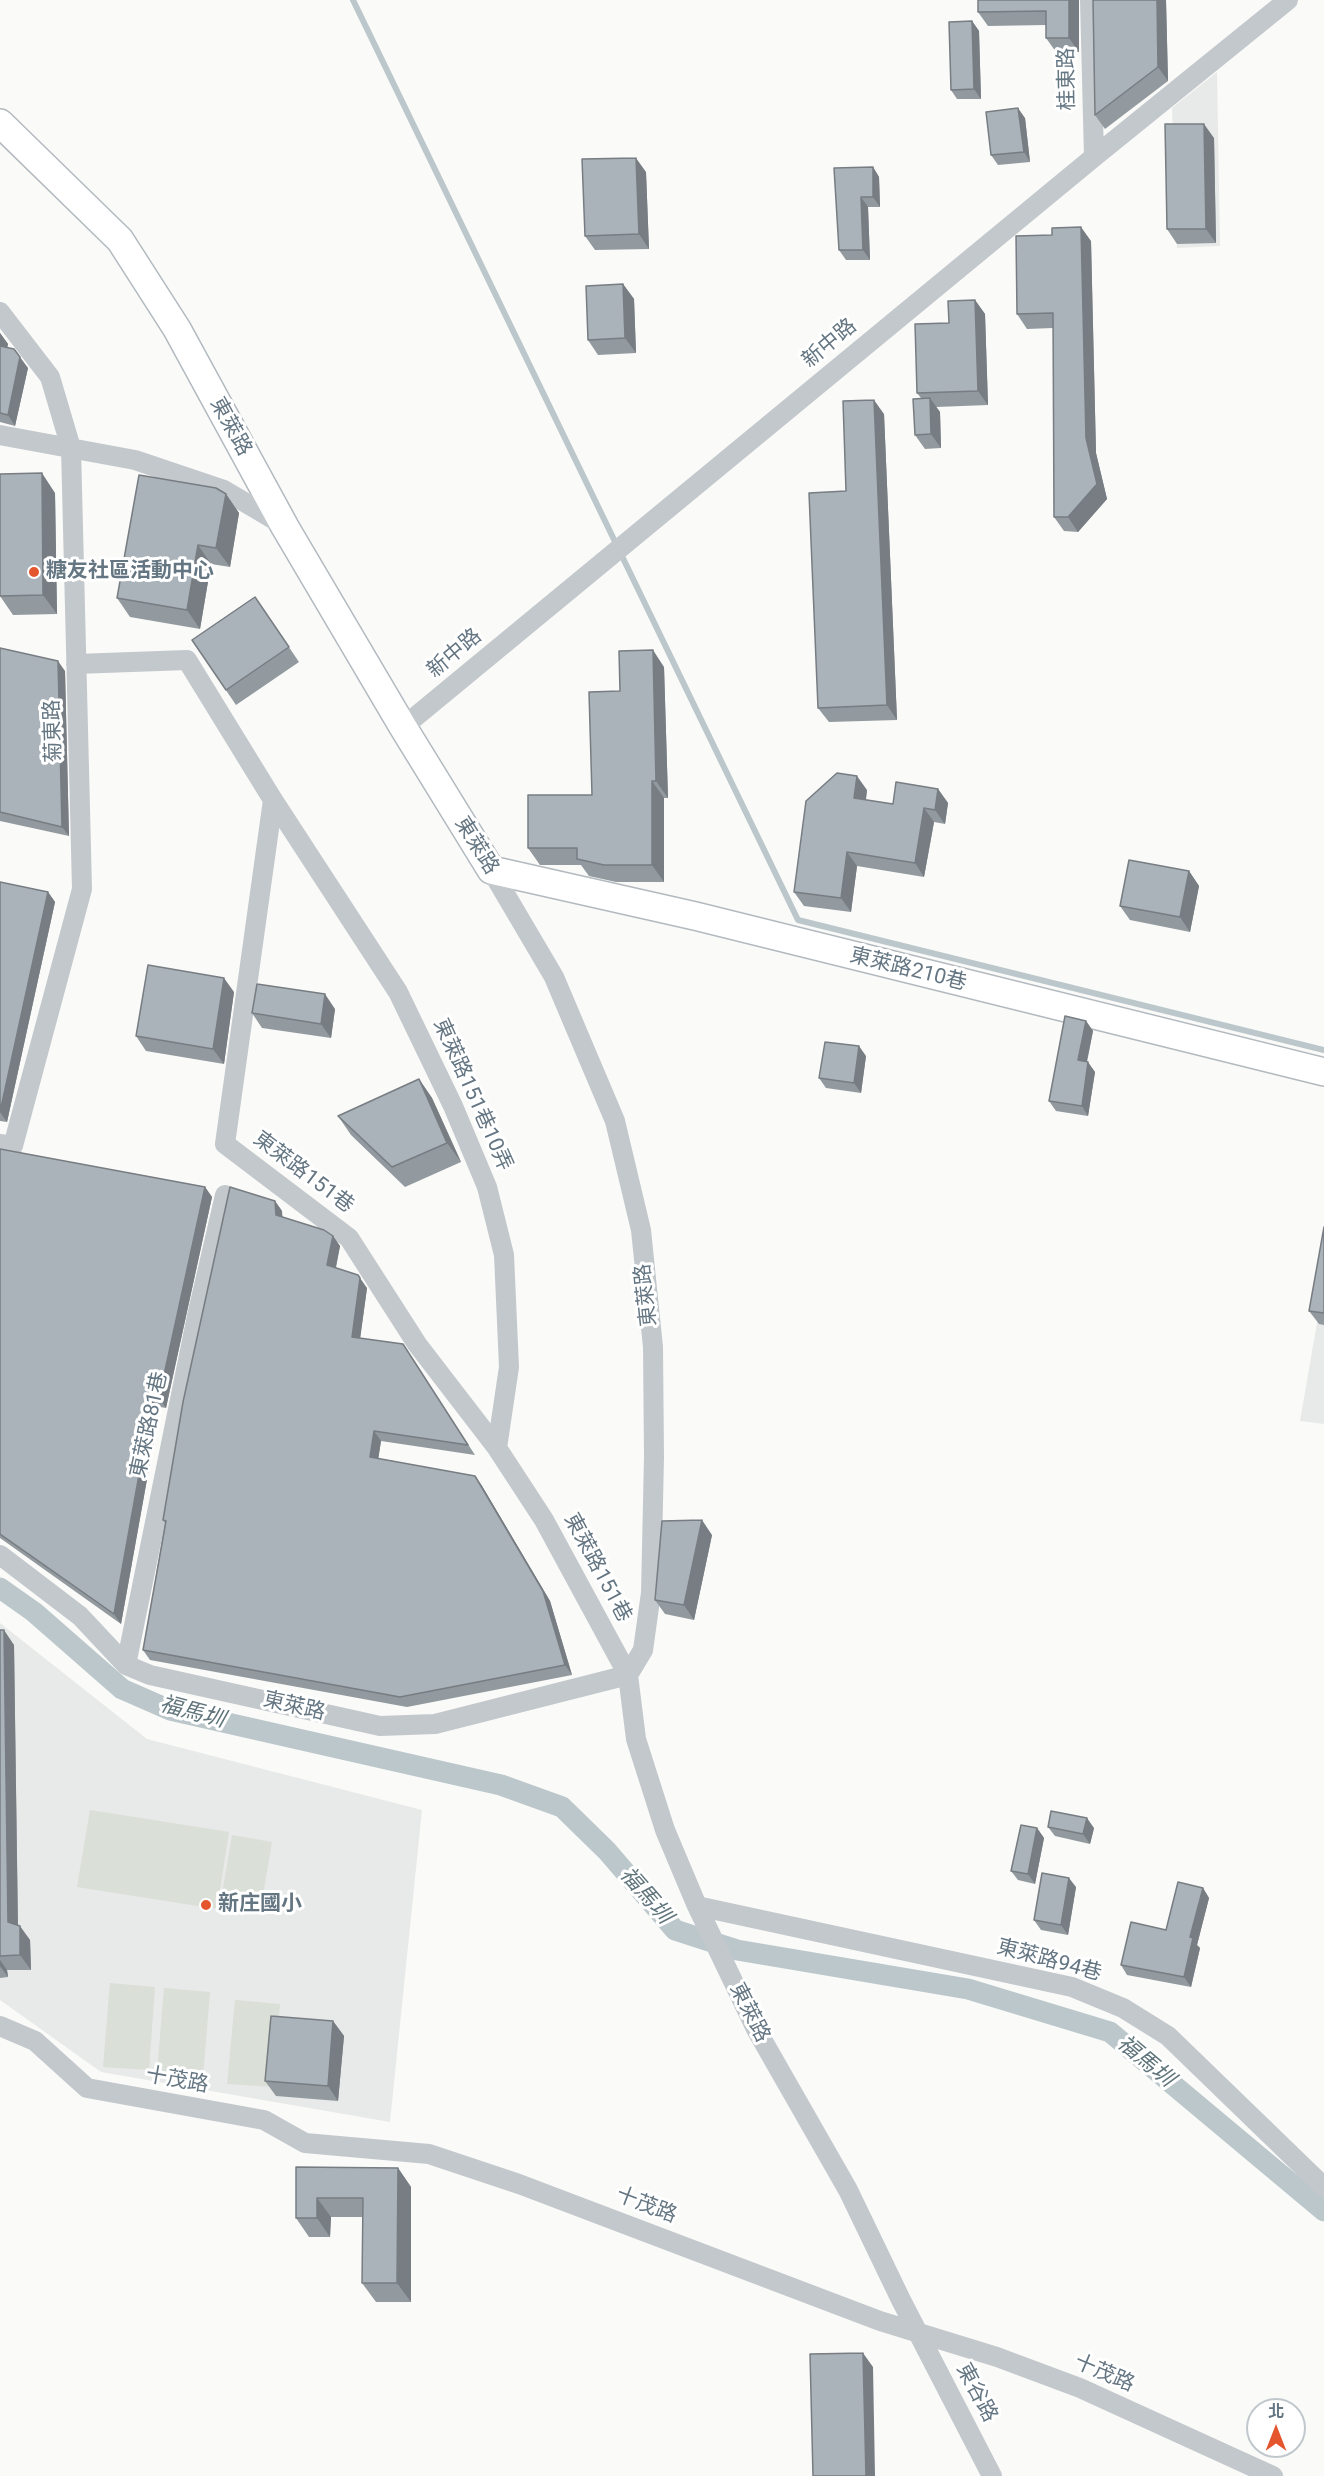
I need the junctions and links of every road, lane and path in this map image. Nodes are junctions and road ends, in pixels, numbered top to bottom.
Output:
1 (1090, 0) edge
2 (1288, 0) edge
3 (0, 123) edge
4 (1094, 157) junction
5 (0, 312) edge
6 (0, 435) edge
7 (70, 448) junction
8 (285, 527) junction
9 (76, 664) junction
10 (403, 727) junction
11 (273, 800) junction
12 (491, 870) junction
13 (1324, 1072) edge
14 (0, 1144) edge
15 (225, 1195) dead end
16 (497, 1448) junction
17 (0, 1555) edge
18 (126, 1665) junction
19 (628, 1675) junction
20 (697, 1906) junction
21 (0, 2026) edge
22 (1324, 2187) edge
23 (917, 2332) junction
24 (993, 2476) edge
25 (1273, 2476) edge

1 - 4 street, 桂東路
2 - 4 street, 新中路
3 - 8 street, 東萊路
4 - 10 street, 新中路
5 - 7 street, 菊東路
6 - 7 street
7 - 8 street
7 - 9 street, 菊東路
8 - 10 street, 東萊路
9 - 11 street
9 - 14 street, 菊東路
10 - 12 street, 東萊路
11 - 16 street, 東萊路151巷10弄
11 - 16 street, 東萊路151巷
12 - 13 street, 東萊路210巷
12 - 19 street, 東萊路
15 - 18 street, 東萊路81巷
16 - 19 street, 東萊路151巷
17 - 18 street, 東萊路
18 - 19 street, 東萊路
19 - 20 street, 東萊路
20 - 22 street, 東萊路94巷
20 - 23 street, 東萊路
21 - 23 street, 十茂路
23 - 24 street, 東谷路
23 - 25 street, 十茂路

